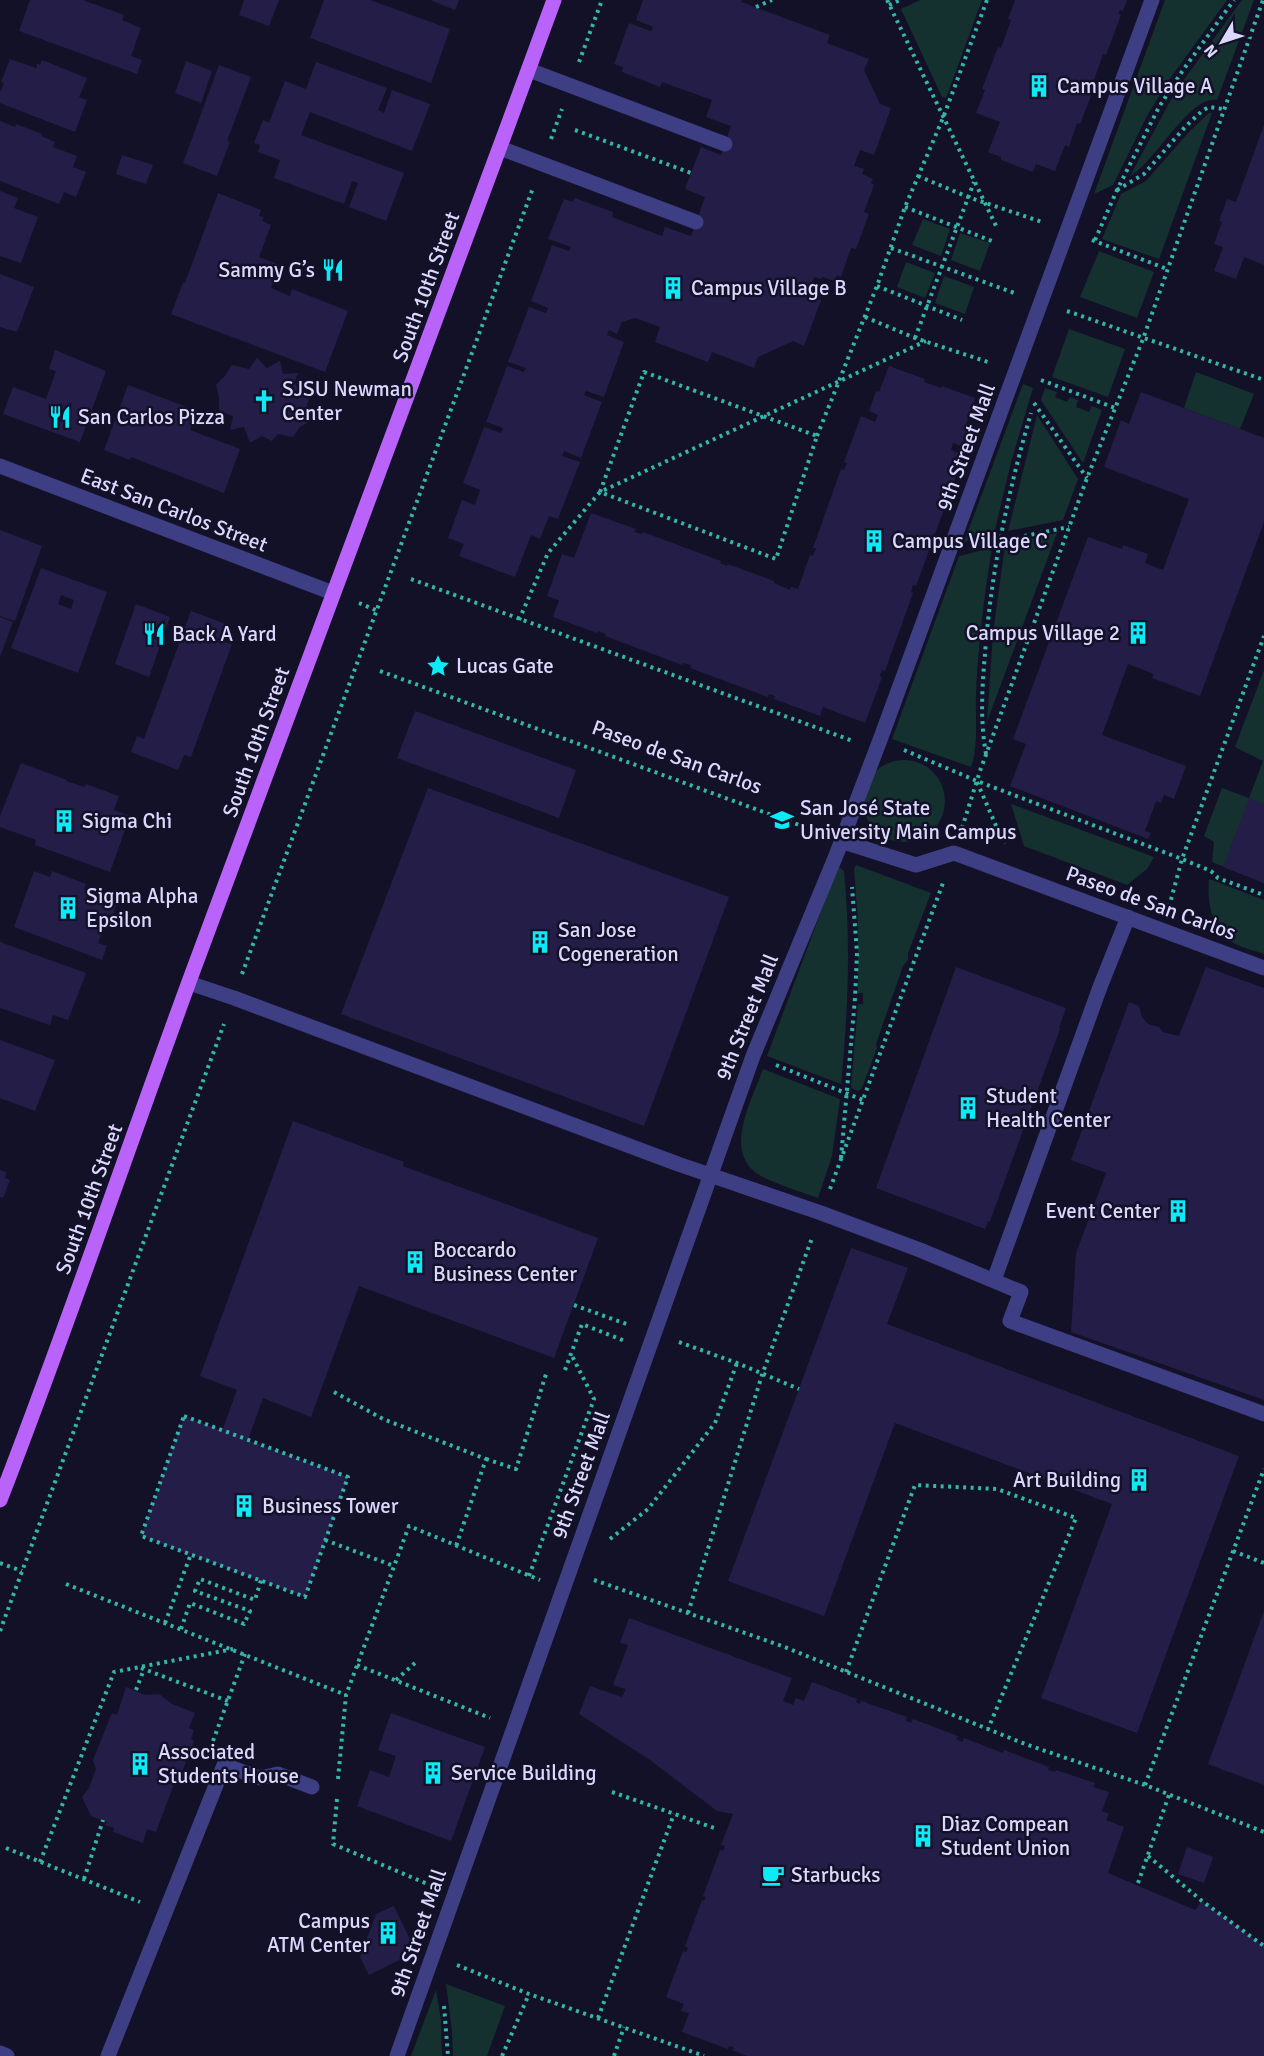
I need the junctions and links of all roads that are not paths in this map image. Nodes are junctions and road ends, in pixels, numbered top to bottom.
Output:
1 (554, 0) edge
2 (1152, 0) edge
3 (529, 70) junction
4 (725, 144) dead end
5 (500, 148) junction
6 (696, 222) dead end
7 (0, 466) edge
8 (333, 593) junction
9 (841, 841) junction
10 (1128, 917) junction
11 (1264, 968) edge
12 (189, 983) junction
13 (710, 1176) junction
14 (994, 1280) junction
15 (1264, 1414) edge
16 (0, 1500) edge
17 (312, 1787) dead end
18 (0, 2053) edge
19 (7, 2056) edge
20 (108, 2056) edge
21 (397, 2056) edge

1 - 3 main road, South 10th Street
2 - 9 street, 9th Street Mall
3 - 4 street
3 - 5 main road, South 10th Street
5 - 6 street
5 - 8 main road, South 10th Street
7 - 8 street, East San Carlos Street
8 - 12 main road, South 10th Street
9 - 10 street, Paseo de San Carlos
9 - 13 street, 9th Street Mall
10 - 11 street, Paseo de San Carlos
10 - 14 street
12 - 13 street
12 - 16 main road, South 10th Street
13 - 14 street
13 - 21 street, 9th Street Mall
14 - 15 street
17 - 20 street
18 - 19 street

